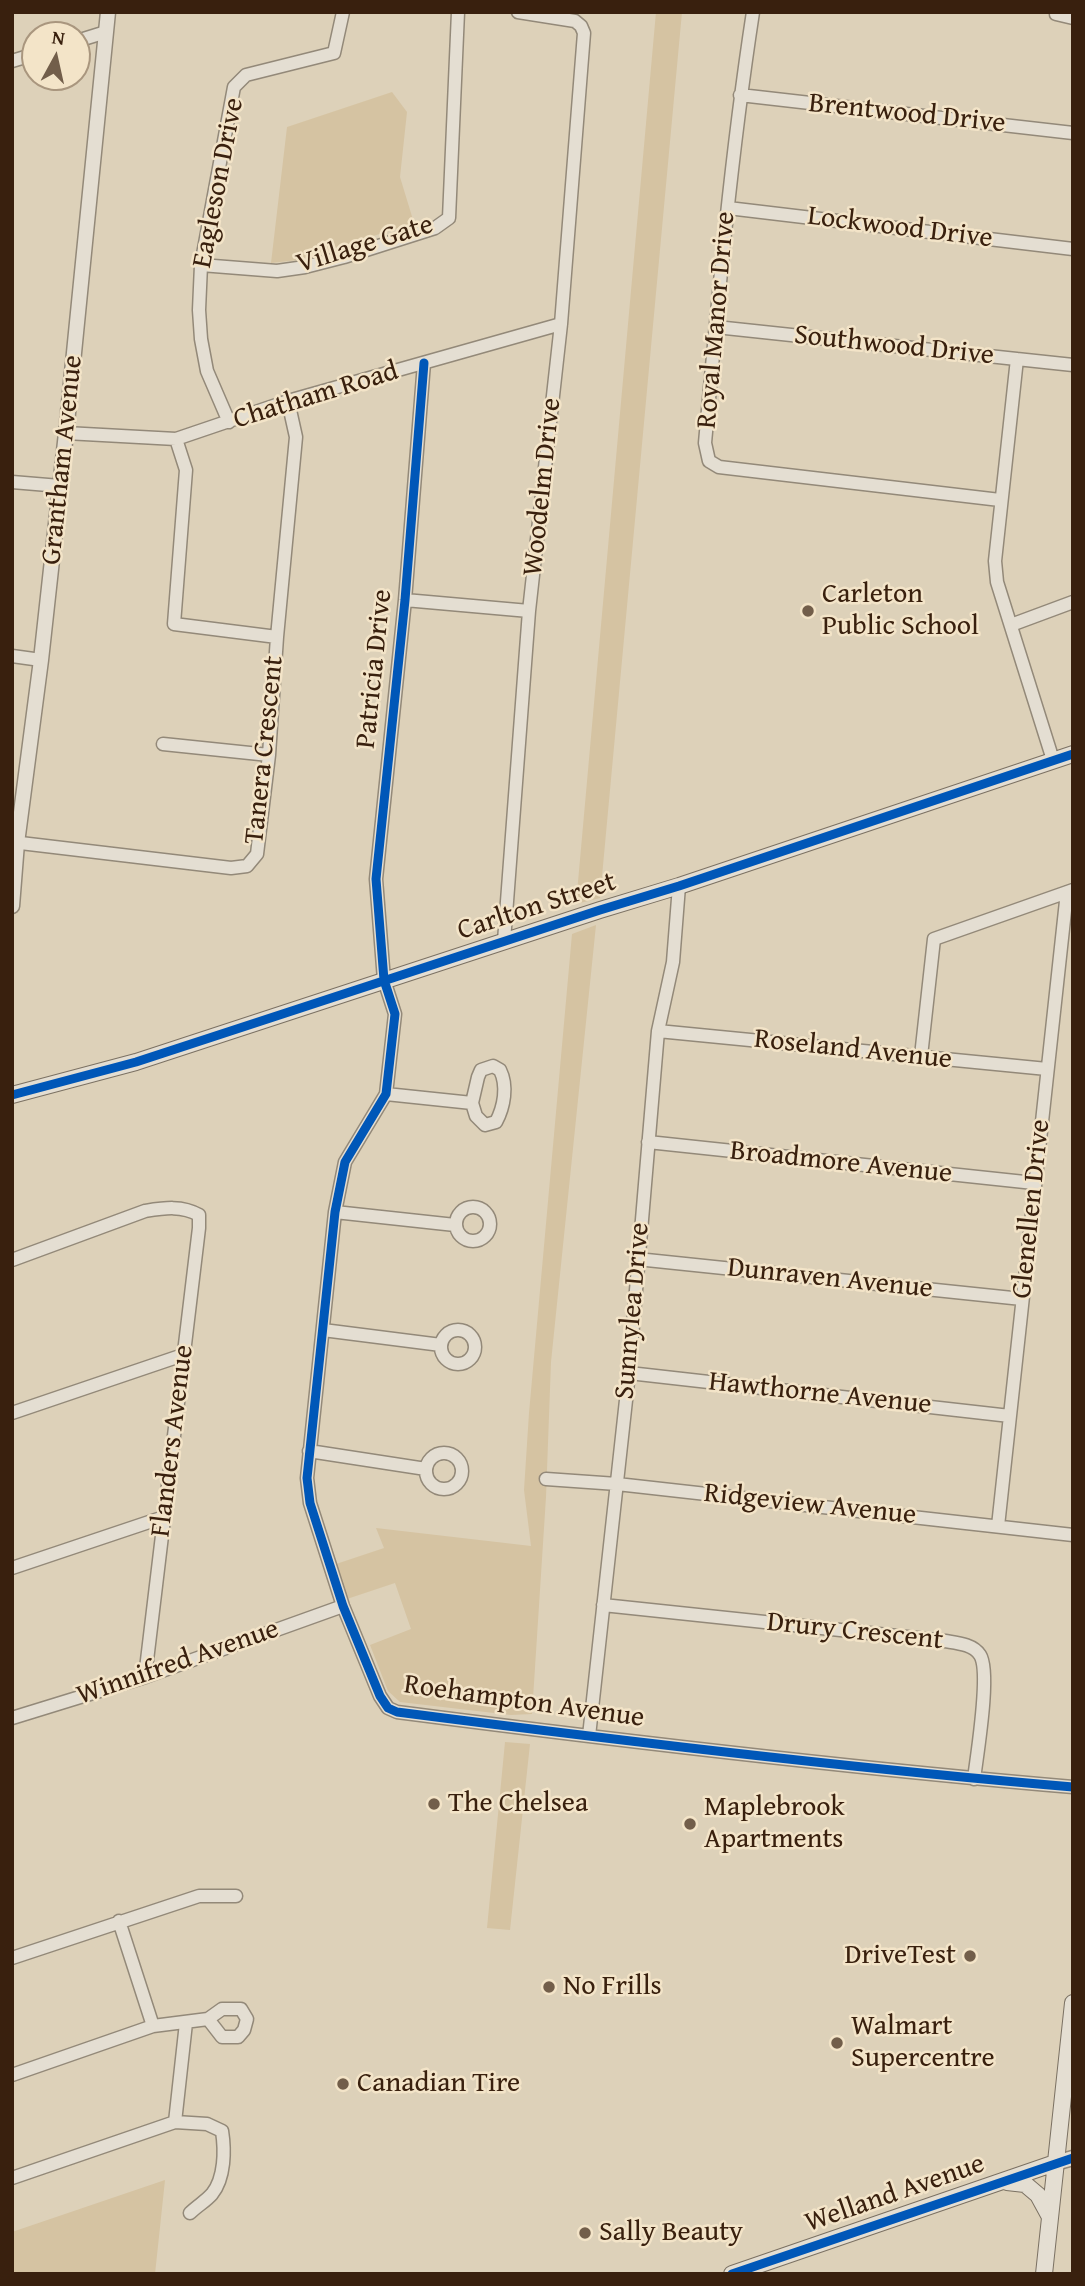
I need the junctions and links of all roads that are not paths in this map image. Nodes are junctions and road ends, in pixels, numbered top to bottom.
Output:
1 (108, 12) edge
2 (343, 12) edge
3 (458, 12) edge
4 (518, 12) edge
5 (753, 12) edge
6 (1056, 12) edge
7 (1073, 18) edge
8 (106, 32) junction
9 (91, 37) edge
10 (740, 95) junction
11 (1073, 133) edge
12 (728, 208) junction
13 (1073, 249) edge
14 (201, 265) junction
15 (561, 324) junction
16 (716, 327) junction
17 (1017, 359) junction
18 (424, 363) junction
19 (1073, 365) edge
20 (288, 401) junction
21 (229, 422) junction
22 (66, 433) junction
23 (176, 439) junction
24 (12, 482) edge
25 (60, 486) junction
26 (1000, 500) junction
27 (405, 600) junction
28 (1073, 602) edge
29 (529, 611) junction
30 (1011, 625) junction
31 (277, 638) junction
32 (12, 656) edge
33 (41, 660) junction
34 (163, 744) dead end
35 (1073, 754) edge
36 (269, 755) junction
37 (1053, 760) junction
38 (15, 843) edge
39 (679, 886) junction
40 (1070, 891) edge
41 (12, 906) edge
42 (504, 941) junction
43 (384, 980) junction
44 (658, 1031) junction
45 (921, 1056) junction
46 (1047, 1069) junction
47 (386, 1094) junction
48 (12, 1095) edge
49 (472, 1103) dead end
50 (648, 1142) junction
51 (1034, 1183) junction
52 (335, 1212) junction
53 (455, 1225) dead end
54 (637, 1259) junction
55 (12, 1260) edge
56 (1022, 1299) junction
57 (323, 1330) junction
58 (441, 1345) dead end
59 (183, 1355) junction
60 (629, 1373) junction
61 (12, 1413) edge
62 (1010, 1416) junction
63 (309, 1451) junction
64 (426, 1469) dead end
65 (546, 1479) dead end
66 (617, 1484) junction
67 (164, 1517) junction
68 (998, 1526) junction
69 (1073, 1535) edge
70 (12, 1568) edge
71 (603, 1605) junction
72 (343, 1606) junction
73 (145, 1677) junction
74 (12, 1718) edge
75 (589, 1736) junction
76 (974, 1779) junction
77 (1073, 1787) edge
78 (236, 1896) dead end
79 (119, 1921) junction
80 (12, 1958) edge
81 (1073, 2003) edge
82 (208, 2019) dead end
83 (186, 2023) junction
84 (153, 2026) junction
85 (12, 2075) edge
86 (1062, 2107) junction
87 (175, 2122) junction
88 (1073, 2134) edge
89 (1073, 2158) edge
90 (1055, 2163) junction
91 (12, 2178) edge
92 (1001, 2181) junction
93 (190, 2213) dead end
94 (1050, 2217) junction
95 (732, 2274) edge
96 (1044, 2274) edge

1 - 8 street, Grantham Avenue
2 - 14 street, Eagleson Drive
3 - 14 street, Village Gate
4 - 15 street, Woodelm Drive
5 - 10 street, Royal Manor Drive
6 - 7 street
8 - 9 street
8 - 22 street, Grantham Avenue
10 - 11 street, Brentwood Drive
10 - 12 street, Royal Manor Drive
12 - 13 street, Lockwood Drive
12 - 16 street, Royal Manor Drive
14 - 21 street, Eagleson Drive
15 - 18 street, Chatham Road
15 - 29 street, Woodelm Drive
16 - 17 street, Southwood Drive
16 - 26 street, Royal Manor Drive
17 - 19 street, Southwood Drive
17 - 26 street
18 - 20 street, Chatham Road
18 - 27 street, Patricia Drive
20 - 21 street, Chatham Road
20 - 31 street, Tanera Crescent
21 - 23 street, Chatham Road
22 - 23 street, Chatham Road
22 - 25 street, Grantham Avenue
23 - 31 street
24 - 25 street
25 - 33 street, Grantham Avenue
26 - 30 street
27 - 29 street
27 - 43 street, Patricia Drive
28 - 30 street
29 - 42 street, Woodelm Drive
30 - 37 street
31 - 36 street, Tanera Crescent
32 - 33 street
33 - 38 street, Grantham Avenue
34 - 36 street
35 - 37 main road, Carlton Street
36 - 38 street, Tanera Crescent
37 - 39 main road, Carlton Street
38 - 41 street, Grantham Avenue
39 - 42 main road, Carlton Street
39 - 44 street, Sunnylea Drive
40 - 45 street
40 - 46 street, Glenellen Drive
42 - 43 main road, Carlton Street
43 - 47 street, Roehampton Avenue
43 - 48 main road, Carlton Street
44 - 45 street, Roseland Avenue
44 - 50 street, Sunnylea Drive
45 - 46 street, Roseland Avenue
46 - 51 street, Glenellen Drive
47 - 49 street
47 - 52 street, Roehampton Avenue
50 - 51 street, Broadmore Avenue
50 - 54 street, Sunnylea Drive
51 - 56 street, Glenellen Drive
52 - 53 street
52 - 57 street, Roehampton Avenue
54 - 56 street, Dunraven Avenue
54 - 60 street, Sunnylea Drive
55 - 59 street, Flanders Avenue
56 - 62 street, Glenellen Drive
57 - 58 street
57 - 63 street, Roehampton Avenue
59 - 61 street
59 - 67 street, Flanders Avenue
60 - 62 street, Hawthorne Avenue
60 - 66 street, Sunnylea Drive
62 - 68 street, Glenellen Drive
63 - 64 street
63 - 72 street, Roehampton Avenue
65 - 66 street, Ridgeview Avenue
66 - 68 street, Ridgeview Avenue
66 - 71 street, Sunnylea Drive
67 - 70 street
67 - 73 street, Flanders Avenue
68 - 69 street, Ridgeview Avenue
71 - 75 street, Sunnylea Drive
71 - 76 street, Drury Crescent
72 - 73 street, Winnifred Avenue
72 - 75 street, Roehampton Avenue
73 - 74 street, Winnifred Avenue
75 - 76 street, Roehampton Avenue
76 - 77 street, Roehampton Avenue
78 - 79 street
79 - 80 street
79 - 84 street
81 - 86 main road
82 - 83 street
83 - 84 street
83 - 87 street
84 - 85 street
86 - 88 main road
86 - 90 main road
87 - 91 street
87 - 93 street
89 - 90 street, Welland Avenue
90 - 92 main road, Welland Avenue
90 - 94 main road
92 - 94 main road
92 - 95 main road, Welland Avenue
94 - 96 main road

